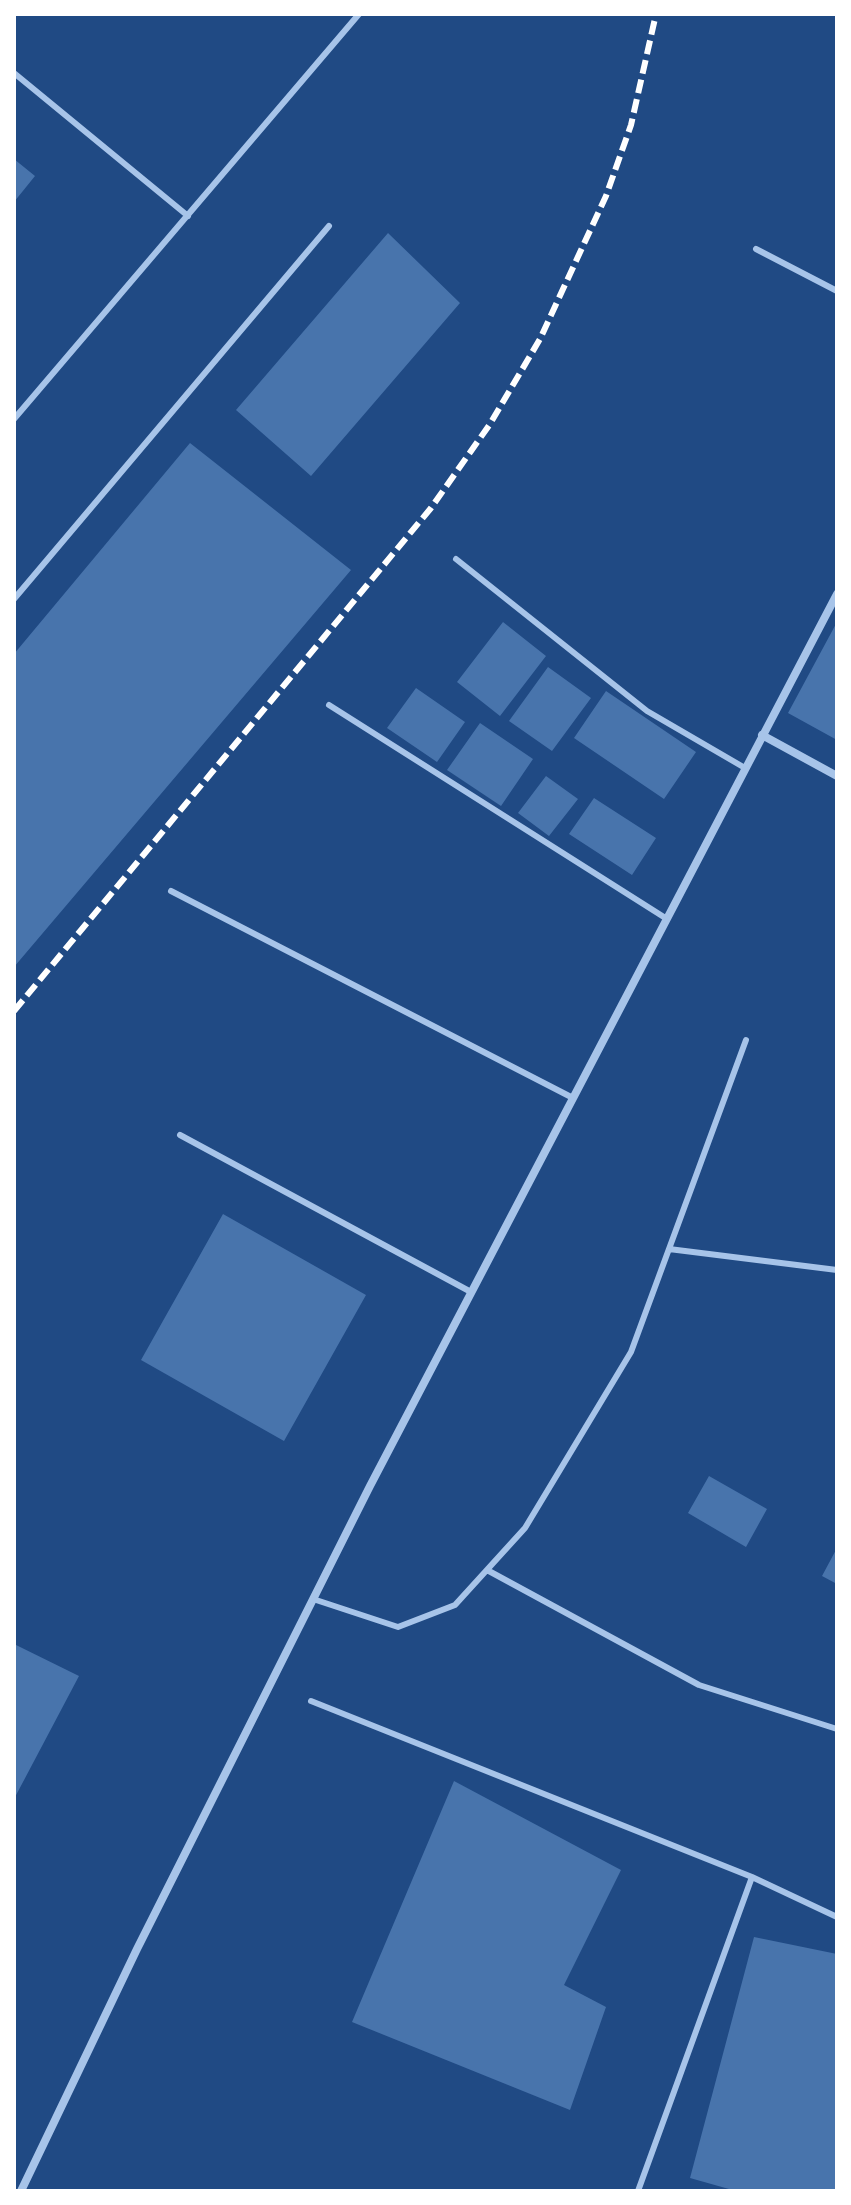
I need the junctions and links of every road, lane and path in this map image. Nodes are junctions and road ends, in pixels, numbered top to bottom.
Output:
1 (359, 14) edge
2 (14, 73) edge
3 (188, 216) junction
4 (329, 226) dead end
5 (756, 249) dead end
6 (837, 291) edge
7 (14, 419) edge
8 (456, 559) dead end
9 (837, 594) edge
10 (14, 599) edge
11 (329, 705) dead end
12 (762, 735) junction
13 (745, 768) junction
14 (837, 776) edge
15 (171, 891) dead end
16 (667, 919) junction
17 (746, 1040) dead end
18 (573, 1098) junction
19 (180, 1135) dead end
20 (669, 1249) junction
21 (837, 1270) edge
22 (471, 1292) junction
23 (487, 1570) junction
24 (313, 1599) junction
25 (311, 1701) dead end
26 (837, 1729) edge
27 (752, 1877) junction
28 (837, 1917) edge
29 (21, 2191) edge
30 (638, 2191) edge

1 - 3 lane
2 - 3 lane
3 - 7 lane
4 - 10 lane
5 - 6 lane
8 - 13 lane
9 - 12 street
11 - 16 lane
12 - 13 street
12 - 14 street
13 - 16 street
15 - 18 lane
16 - 18 street
17 - 20 lane
18 - 22 street
19 - 22 lane
20 - 21 lane
20 - 23 lane
22 - 24 street
23 - 24 lane
23 - 26 lane
24 - 29 street
25 - 27 lane
27 - 28 lane
27 - 30 lane

